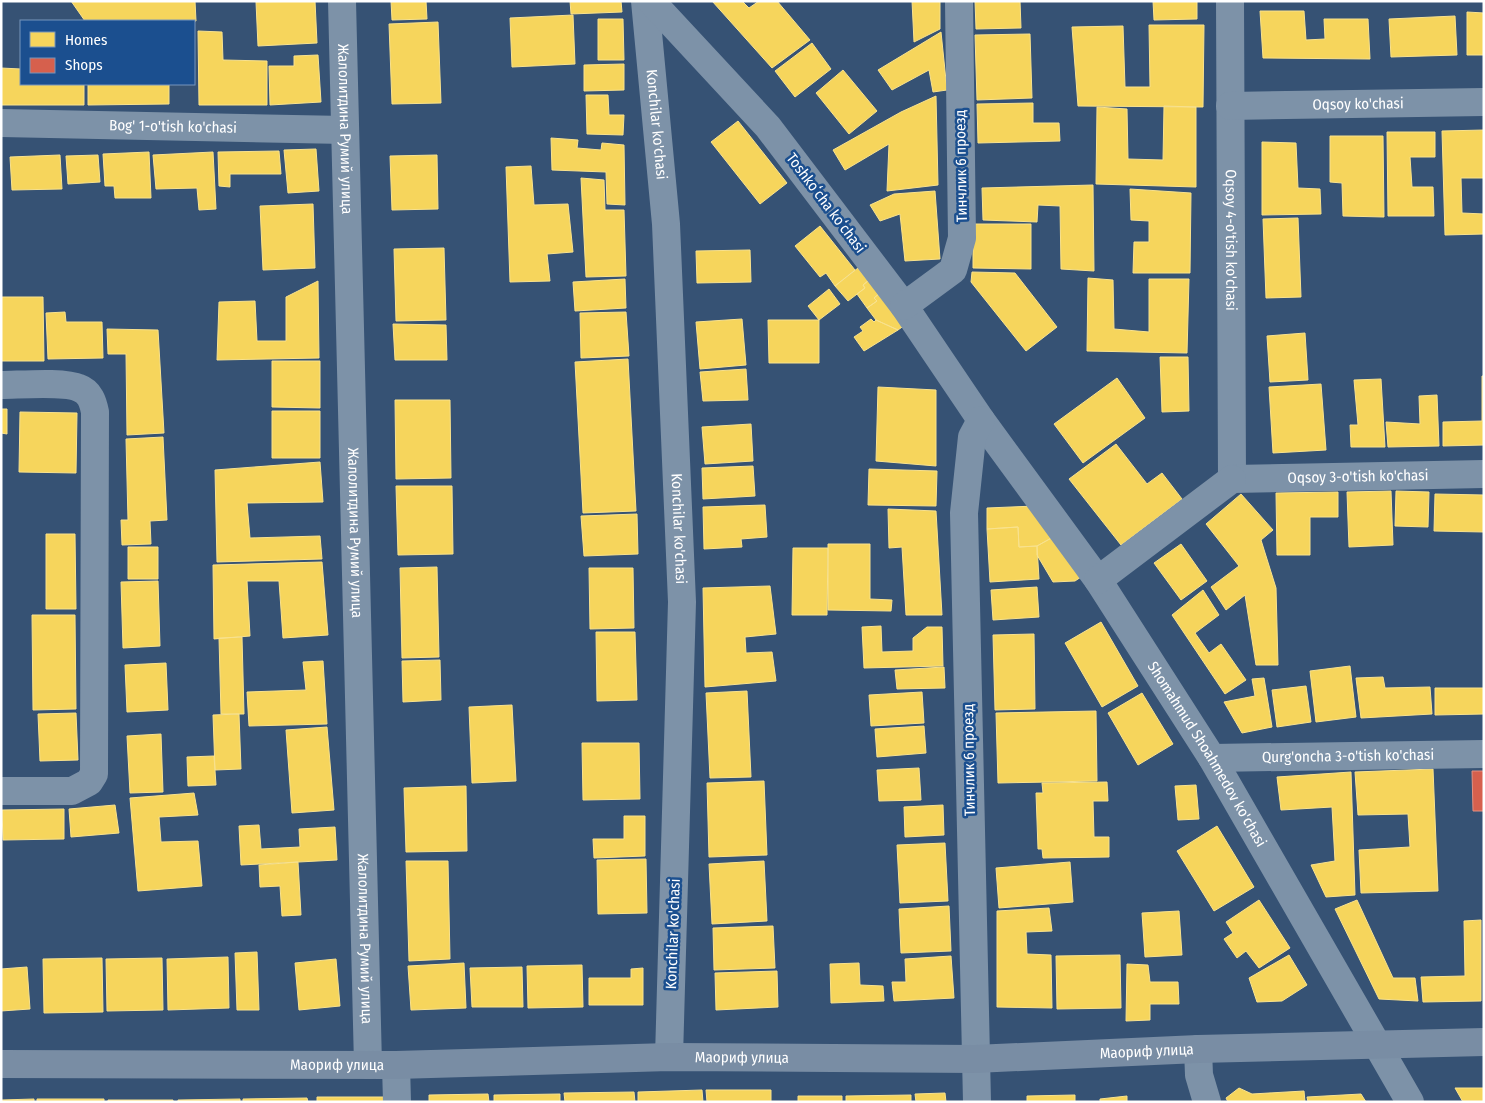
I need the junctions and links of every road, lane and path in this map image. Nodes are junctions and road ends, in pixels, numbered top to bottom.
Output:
1 (342, 1) edge
2 (645, 1) edge
3 (651, 1) edge
4 (959, 1) edge
5 (1230, 1) edge
6 (1484, 102) edge
7 (1230, 106) junction
8 (1, 124) edge
9 (345, 130) junction
10 (904, 306) junction
11 (1, 385) edge
12 (981, 420) junction
13 (1484, 474) edge
14 (1232, 479) junction
15 (1098, 580) junction
16 (1484, 754) edge
17 (1212, 758) junction
18 (1, 791) edge
19 (1484, 1042) edge
20 (1376, 1043) junction
21 (1198, 1049) junction
22 (669, 1057) junction
23 (975, 1059) junction
24 (1, 1064) edge
25 (368, 1065) junction
26 (396, 1065) junction
27 (398, 1102) edge
28 (977, 1102) edge
29 (1207, 1102) edge
30 (1410, 1102) edge

1 - 9 street, Жалолитдина Румий улица
2 - 22 street, Konchilar ko'chasi
3 - 10 street, Toshkoʻcha koʻchasi
4 - 10 street, Тинчлик 6 проезд
5 - 7 street, Oqsoy 4-o'tish ko'chasi
6 - 7 street, Oqsoy ko'chasi
7 - 14 street, Oqsoy 4-o'tish ko'chasi
8 - 9 street, Bog' 1-o'tish ko'chasi
9 - 25 street, Жалолитдина Румий улица
10 - 12 street, Toshkoʻcha koʻchasi
11 - 18 street
12 - 15 street, Shomahmud Shoahmedov ko'chasi
12 - 23 street, Тинчлик 6 проезд
13 - 14 street, Oqsoy 3-o'tish ko'chasi
14 - 15 street
15 - 17 street, Shomahmud Shoahmedov ko'chasi
16 - 17 street, Qurg'oncha 3-o'tish ko'chasi
17 - 20 street, Shomahmud Shoahmedov ko'chasi
19 - 20 street, Маориф улица
20 - 21 street, Маориф улица
20 - 30 street, Shomahmud Shoahmedov ko'chasi
21 - 23 street, Маориф улица
21 - 29 street
22 - 23 street, Маориф улица
22 - 26 street, Маориф улица
23 - 28 street, Тинчлик 6 проезд
24 - 25 street, Маориф улица
25 - 26 street, Маориф улица
26 - 27 street

